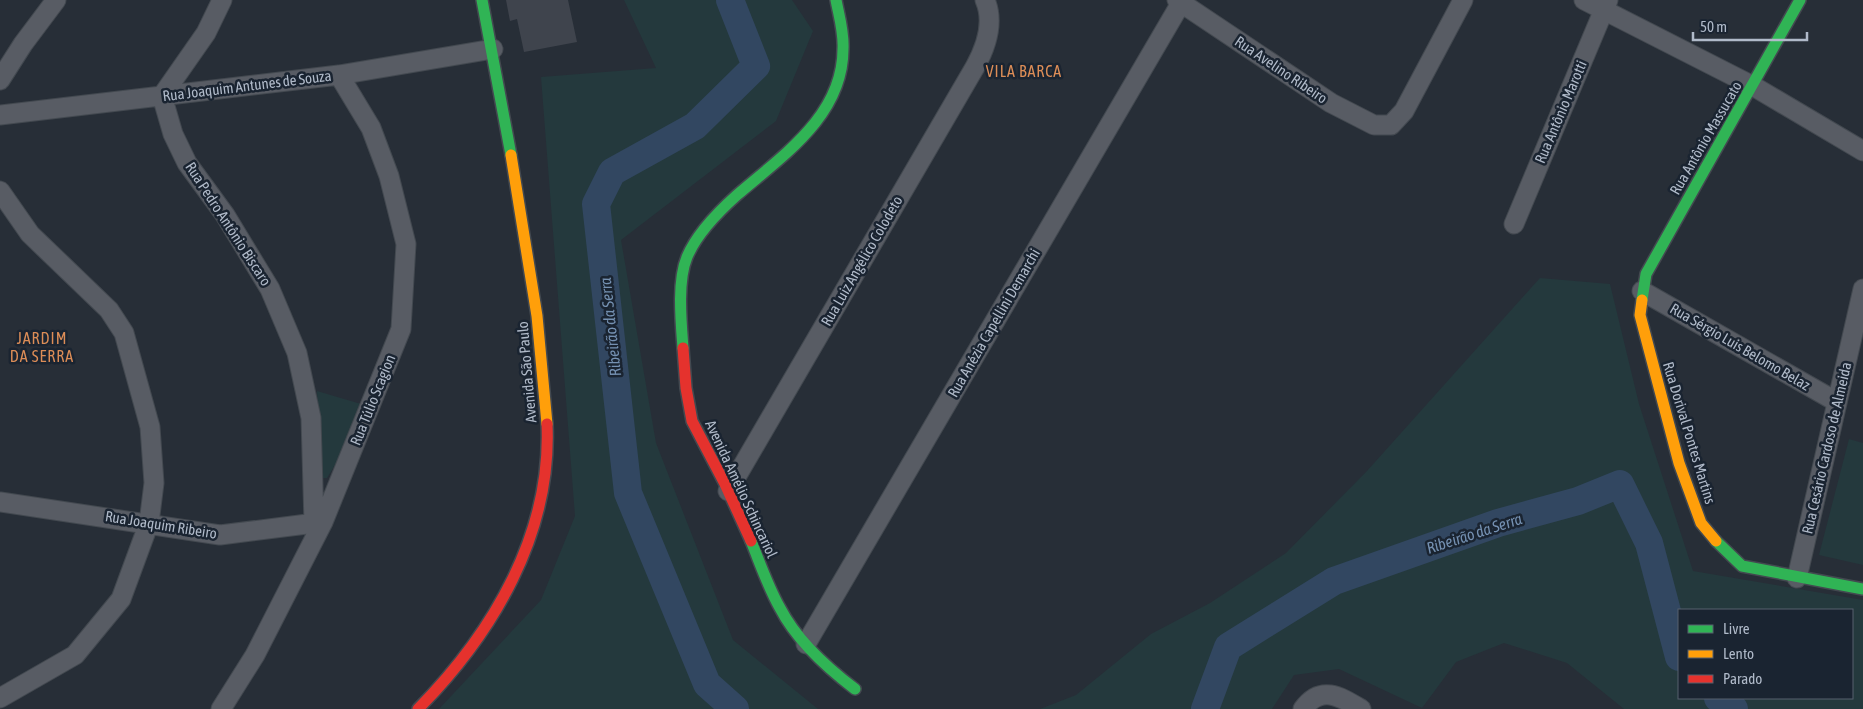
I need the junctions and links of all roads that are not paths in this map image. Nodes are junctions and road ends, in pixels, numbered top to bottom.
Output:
1 (56, 0) edge
2 (222, 0) edge
3 (482, 0) edge
4 (836, 0) edge
5 (985, 0) edge
6 (1463, 0) edge
7 (1584, 0) edge
8 (1800, 0) edge
9 (1180, 2) edge
10 (1606, 5) edge
11 (494, 49) junction
12 (339, 75) junction
13 (0, 80) edge
14 (1753, 86) junction
15 (162, 96) junction
16 (0, 115) edge
17 (1863, 151) edge
18 (0, 191) edge
19 (1514, 224) dead end
20 (1863, 289) edge
21 (1642, 291) junction
22 (1838, 402) junction
23 (728, 491) junction
24 (0, 502) edge
25 (149, 522) junction
26 (318, 522) junction
27 (1797, 578) junction
28 (1863, 589) edge
29 (806, 644) junction
30 (855, 689) dead end
31 (0, 698) edge
32 (221, 709) edge
33 (418, 709) edge
34 (1303, 709) edge
35 (1362, 709) edge

1 - 13 street
2 - 15 street
3 - 11 street, Avenida São Paulo
4 - 23 street, Avenida Amélio Schincariol
5 - 23 street, Rua Luiz Angélico Colodeto
6 - 9 street, Rua Avelino Ribeiro
7 - 10 street
8 - 14 street, Rua Antônio Massucato
9 - 29 street, Rua Anézia Capellini Demarchi
10 - 14 street
10 - 19 street, Rua Antônio Marotti
11 - 12 street, Rua Joaquim Antunes de Souza
11 - 33 street, Avenida São Paulo
12 - 15 street, Rua Joaquim Antunes de Souza
12 - 26 street, Rua Túlio Scagion
14 - 17 street
14 - 21 street, Rua Antônio Massucato
15 - 16 street, Rua Joaquim Antunes de Souza
15 - 26 street, Rua Pedro Antônio Biscaro
18 - 25 street
20 - 22 street, Rua Cesário Cardoso de Almeida
21 - 22 street, Rua Sérgio Luis Belomo Belaz
21 - 27 street, Rua Dorival Pontes Martins
22 - 27 street, Rua Cesário Cardoso de Almeida
23 - 29 street, Avenida Amélio Schincariol
24 - 25 street, Rua Joaquim Ribeiro
25 - 26 street, Rua Joaquim Ribeiro
25 - 31 street
26 - 32 street, Rua Túlio Scagion
27 - 28 street, Rua Dorival Pontes Martins
29 - 30 street, Avenida Amélio Schincariol
34 - 35 street

